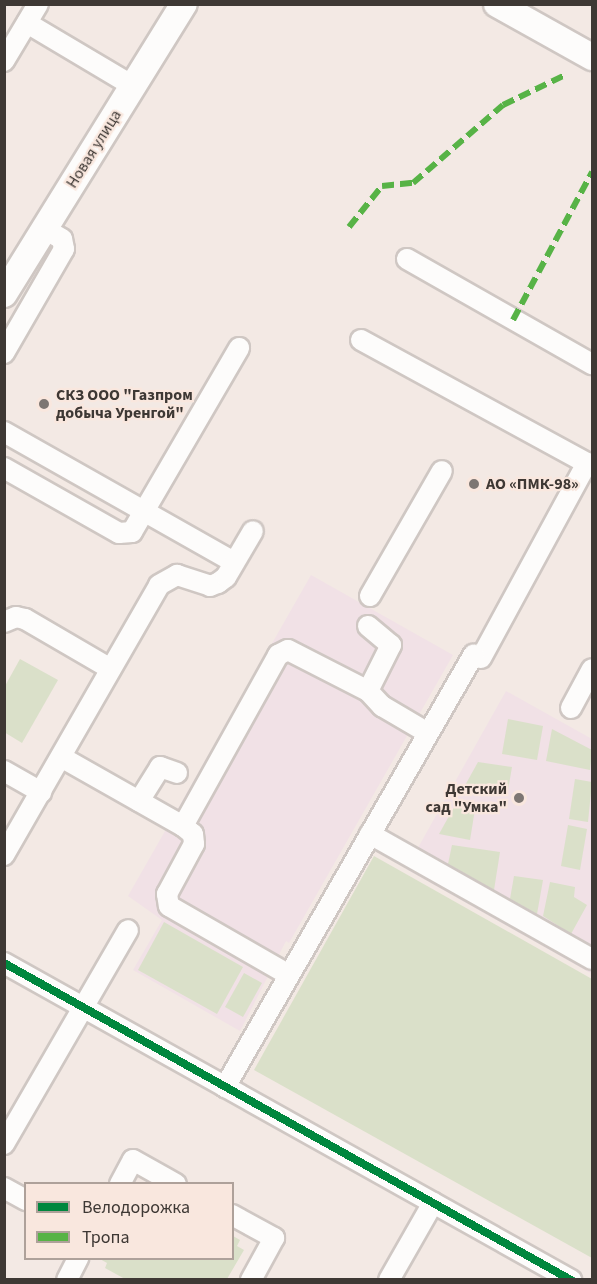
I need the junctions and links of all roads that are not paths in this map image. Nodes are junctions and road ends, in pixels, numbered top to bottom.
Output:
1 (38, 4) edge
2 (184, 4) edge
3 (497, 4) edge
4 (27, 23) junction
5 (592, 57) edge
6 (4, 61) edge
7 (133, 86) junction
8 (45, 229) junction
9 (407, 259) dead end
10 (4, 294) edge
11 (361, 340) dead end
12 (239, 348) dead end
13 (4, 353) edge
14 (592, 364) edge
15 (4, 432) edge
16 (590, 465) edge
17 (4, 468) edge
18 (442, 471) dead end
19 (146, 512) junction
20 (253, 531) dead end
21 (234, 562) junction
22 (370, 596) dead end
23 (4, 622) edge
24 (368, 626) dead end
25 (111, 669) junction
26 (592, 669) edge
27 (368, 691) junction
28 (571, 708) dead end
29 (428, 733) junction
30 (61, 757) junction
31 (4, 771) edge
32 (177, 773) dead end
33 (41, 792) junction
34 (139, 801) junction
35 (183, 826) junction
36 (370, 834) junction
37 (4, 855) edge
38 (128, 930) dead end
39 (592, 960) edge
40 (4, 963) edge
41 (289, 975) junction
42 (83, 1008) junction
43 (225, 1087) junction
44 (4, 1144) edge
45 (121, 1182) edge
46 (172, 1182) edge
47 (4, 1188) edge
48 (24, 1199) edge
49 (433, 1203) junction
50 (234, 1216) edge
51 (77, 1260) edge
52 (259, 1277) edge
53 (67, 1280) edge
54 (389, 1280) edge
55 (571, 1280) edge

1 - 4 street
2 - 7 main road, Новая улица
3 - 5 main road
4 - 6 street
4 - 7 street
7 - 8 main road, Новая улица
8 - 10 main road, Новая улица
8 - 13 street
9 - 14 street
11 - 16 street
12 - 19 street
15 - 19 street
16 - 29 street
17 - 19 street
18 - 22 street
19 - 21 street
20 - 21 street
21 - 25 street
23 - 25 street
24 - 27 street
25 - 30 street
26 - 28 street
27 - 29 street
27 - 35 street
29 - 36 street
30 - 33 street
30 - 34 street
31 - 33 street
32 - 34 street
33 - 37 street
34 - 35 street
35 - 41 street
36 - 39 street
36 - 41 street
38 - 42 street
40 - 42 street
41 - 43 street
42 - 43 street
42 - 44 street
43 - 49 street
45 - 46 street
47 - 48 street
49 - 54 street
49 - 55 street
50 - 52 street
51 - 53 street

